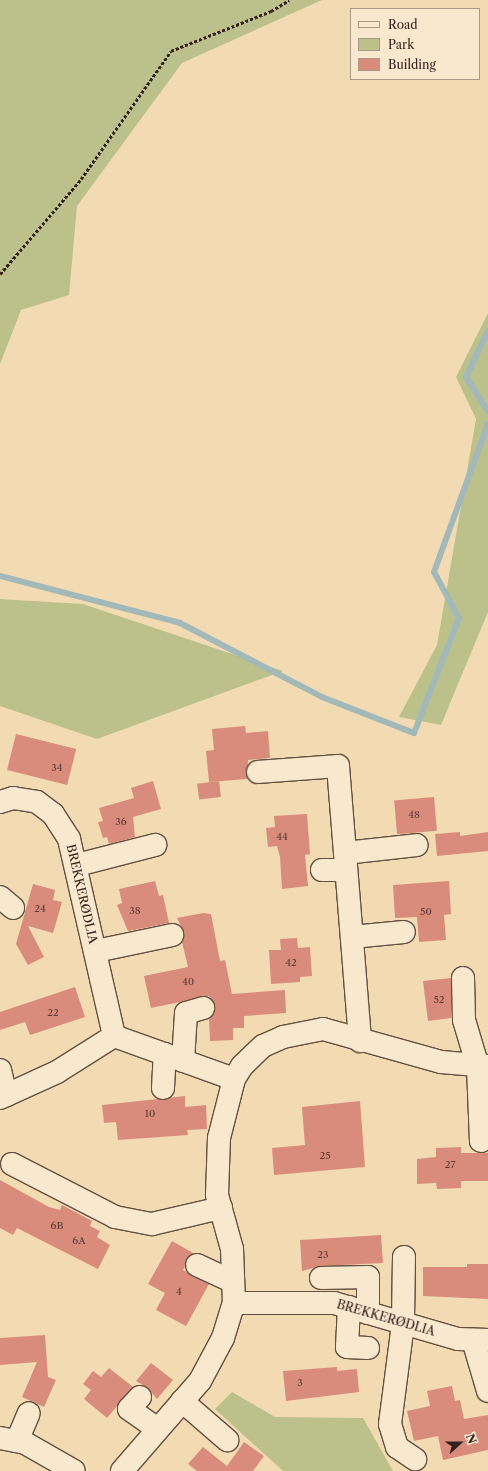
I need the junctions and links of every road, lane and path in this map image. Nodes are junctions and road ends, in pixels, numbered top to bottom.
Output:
1 (289, 0) edge
2 (0, 274) edge
3 (258, 772) dead end
4 (0, 802) edge
5 (155, 845) dead end
6 (417, 845) dead end
7 (346, 862) junction
8 (77, 865) junction
9 (322, 870) dead end
10 (404, 932) dead end
11 (172, 935) dead end
12 (352, 937) junction
13 (96, 951) junction
14 (463, 978) dead end
15 (203, 1008) dead end
16 (114, 1036) junction
17 (360, 1041) junction
18 (174, 1057) junction
19 (483, 1066) edge
20 (0, 1070) edge
21 (234, 1079) junction
22 (164, 1088) dead end
23 (3, 1097) edge
24 (481, 1141) dead end
25 (12, 1164) dead end
26 (221, 1208) junction
27 (404, 1257) dead end
28 (197, 1265) dead end
29 (321, 1278) dead end
30 (234, 1292) junction
31 (359, 1310) junction
32 (403, 1324) junction
33 (480, 1340) edge
34 (368, 1348) dead end
35 (488, 1391) edge
36 (140, 1397) dead end
37 (182, 1401) junction
38 (29, 1414) dead end
39 (158, 1429) junction
40 (9, 1440) edge
41 (227, 1440) dead end
42 (415, 1459) dead end
43 (74, 1471) edge
44 (122, 1471) edge

1 - 2 path
3 - 7 street
4 - 8 street, BREKKERØDLIA
5 - 8 street
6 - 7 street
7 - 9 street
7 - 12 street
8 - 13 street, BREKKERØDLIA
10 - 12 street
11 - 13 street
12 - 17 street
13 - 16 street, BREKKERØDLIA
14 - 19 street
15 - 18 street
16 - 18 street
16 - 23 street
17 - 19 street
17 - 21 street
18 - 21 street
18 - 22 street
19 - 24 street
20 - 23 street
21 - 26 street
25 - 26 street
26 - 30 street
27 - 32 street
28 - 30 street
29 - 31 street
30 - 31 street, BREKKERØDLIA
30 - 37 street
31 - 32 street, BREKKERØDLIA
31 - 34 street
32 - 33 street, BREKKERØDLIA
32 - 42 street
33 - 35 street
36 - 39 street
37 - 39 street
37 - 41 street
38 - 40 street
39 - 44 street
40 - 43 street

